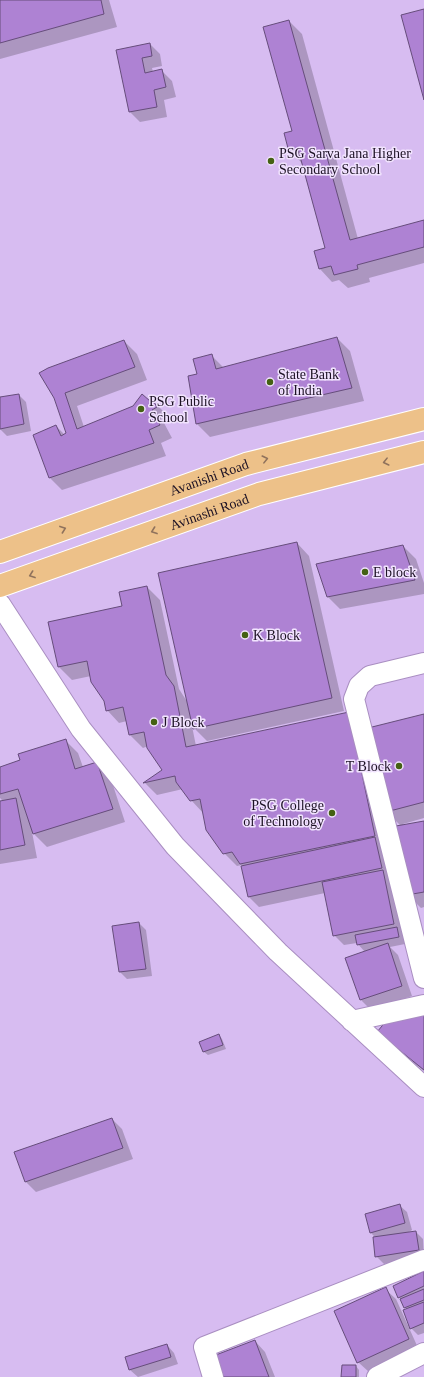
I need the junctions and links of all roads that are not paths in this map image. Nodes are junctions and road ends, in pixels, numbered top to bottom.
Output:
1 (424, 419) edge
2 (424, 452) edge
3 (0, 552) edge
4 (0, 586) edge
5 (0, 604) edge
6 (424, 663) edge
7 (424, 978) edge
8 (424, 1005) edge
9 (352, 1020) junction
10 (424, 1087) edge
11 (424, 1260) edge
12 (424, 1353) edge
13 (213, 1377) edge
14 (377, 1377) edge

3 -> 1 main road, Avanishi Road
2 -> 4 main road, Avinashi Road
5 - 9 street
6 - 7 street
8 - 9 street
9 - 10 street
11 - 13 street
12 - 14 street

